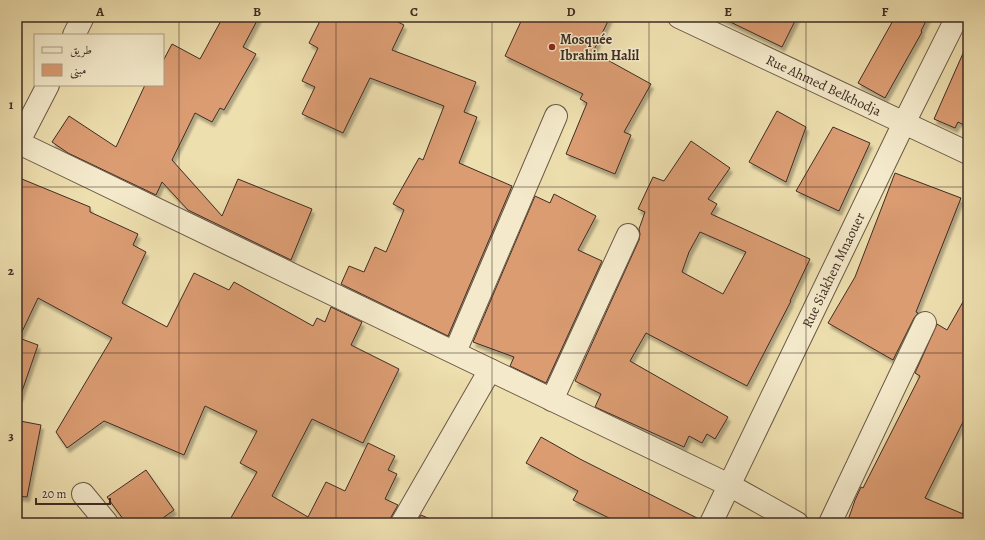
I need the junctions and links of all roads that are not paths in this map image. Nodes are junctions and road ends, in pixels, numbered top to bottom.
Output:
1 (83, 17) edge
2 (679, 17) edge
3 (957, 17) edge
4 (74, 34) edge
5 (47, 86) edge
6 (556, 116) dead end
7 (904, 122) junction
8 (18, 142) edge
9 (968, 153) edge
10 (628, 235) dead end
11 (925, 324) dead end
12 (455, 352) junction
13 (490, 370) junction
14 (552, 400) junction
15 (729, 486) junction
16 (83, 494) dead end
17 (107, 523) edge
18 (402, 523) edge
19 (711, 523) edge
20 (797, 523) edge
21 (830, 523) edge

1 - 4 street
2 - 7 street, Rue Ahmed Belkhodja
3 - 7 street, Rue Siakhen Mnaouer
5 - 8 street
6 - 12 street
7 - 9 street, Rue Ahmed Belkhodja
7 - 15 street, Rue Siakhen Mnaouer
8 - 12 street
10 - 14 street
11 - 21 street
12 - 13 street
13 - 14 street
13 - 18 street
14 - 15 street
15 - 19 street, Rue Siakhen Mnaouer
15 - 20 street
16 - 17 street

